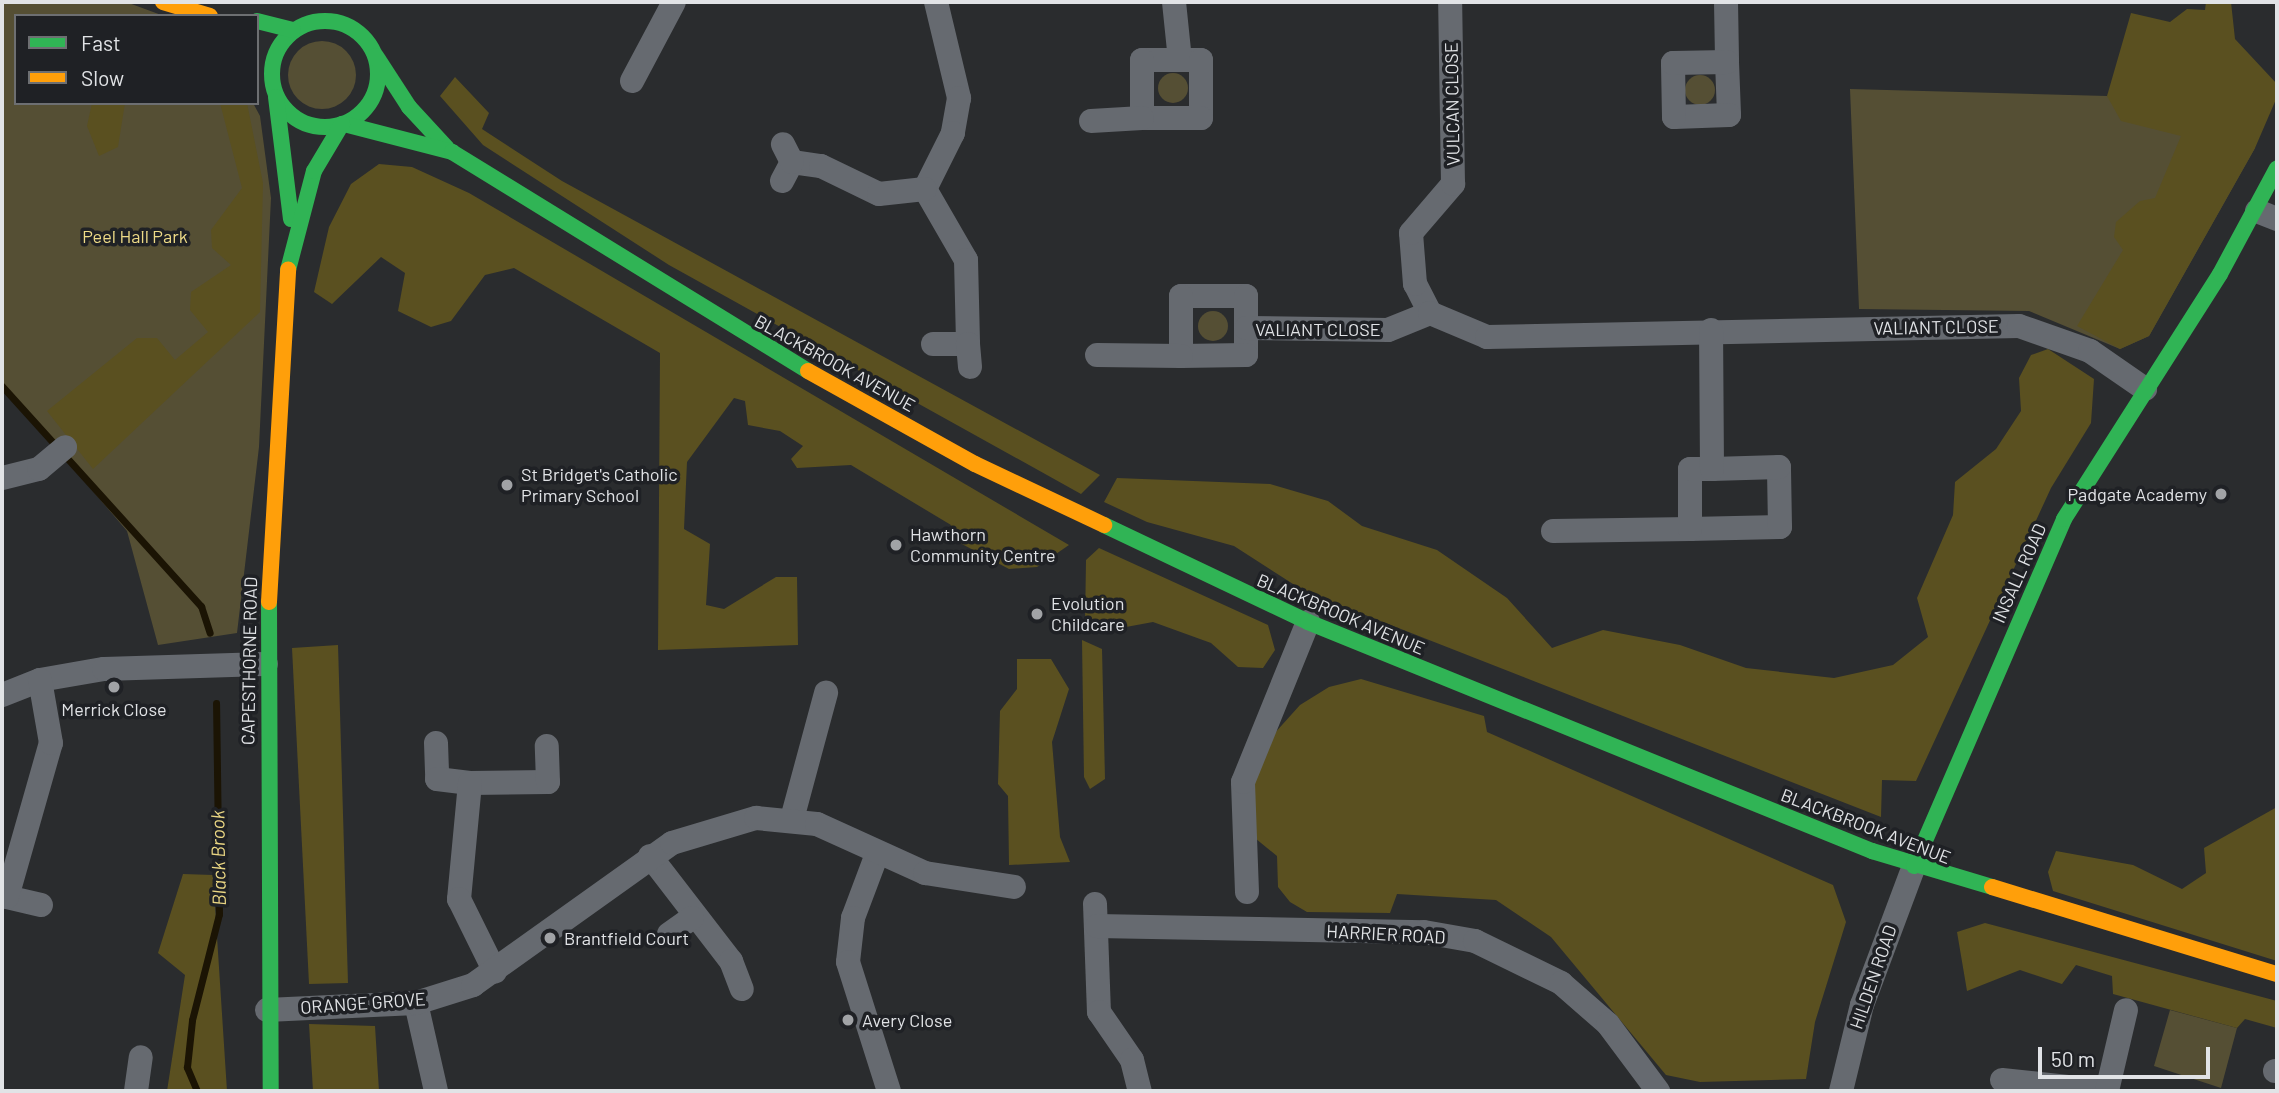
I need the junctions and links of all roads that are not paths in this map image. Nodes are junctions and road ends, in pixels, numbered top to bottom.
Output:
1 (163, 2) edge
2 (313, 2) edge
3 (674, 2) edge
4 (936, 2) edge
5 (1174, 2) edge
6 (1450, 2) edge
7 (1726, 2) edge
8 (194, 14) edge
9 (357, 14) dead end
10 (259, 21) edge
11 (295, 30) junction
12 (374, 53) junction
13 (1180, 60) junction
14 (1727, 62) dead end
15 (259, 74) edge
16 (632, 81) dead end
17 (275, 94) junction
18 (1142, 118) junction
19 (1091, 121) dead end
20 (343, 124) junction
21 (452, 152) junction
22 (786, 162) dead end
23 (2277, 168) edge
24 (925, 190) junction
25 (2267, 215) edge
26 (293, 232) junction
27 (1430, 313) junction
28 (1246, 328) junction
29 (1710, 330) junction
30 (933, 344) dead end
31 (1097, 355) dead end
32 (1181, 356) junction
33 (2146, 389) junction
34 (65, 447) dead end
35 (1712, 469) junction
36 (2, 478) edge
37 (1690, 529) junction
38 (1553, 531) dead end
39 (1308, 622) junction
40 (266, 664) junction
41 (40, 680) junction
42 (826, 693) dead end
43 (2, 695) edge
44 (436, 743) dead end
45 (548, 746) dead end
46 (470, 783) junction
47 (792, 819) junction
48 (877, 854) junction
49 (650, 856) junction
50 (1914, 866) junction
51 (1014, 887) dead end
52 (1247, 892) dead end
53 (4, 896) edge
54 (41, 905) dead end
55 (692, 918) junction
56 (669, 934) dead end
57 (495, 972) junction
58 (2277, 974) edge
59 (742, 989) dead end
60 (416, 1003) junction
61 (267, 1010) junction
62 (2126, 1010) dead end
63 (141, 1057) dead end
64 (2002, 1080) dead end
65 (136, 1091) edge
66 (271, 1091) edge
67 (436, 1091) edge
68 (889, 1091) edge
69 (1140, 1091) edge
70 (1658, 1091) edge
71 (1841, 1091) edge
72 (2107, 1091) edge

1 - 8 street
2 - 11 street
3 - 16 street
4 - 24 street
5 - 13 street
6 - 27 street, VULCAN CLOSE
7 - 14 street
9 - 12 street
10 - 11 street
11 - 12 street
11 - 17 street
12 - 20 street
12 - 21 street, BLACKBROOK AVENUE
13 - 18 street
13 - 18 street
15 - 17 street
17 - 20 street
17 - 26 street, CAPESTHORNE ROAD
18 - 19 street
20 - 21 street, BLACKBROOK AVENUE
20 - 26 street, CAPESTHORNE ROAD
21 - 39 street, BLACKBROOK AVENUE
22 - 24 street
23 - 25 street, INSALL ROAD
24 - 30 street
25 - 33 street, INSALL ROAD
26 - 40 street, CAPESTHORNE ROAD
27 - 28 street, VALIANT CLOSE
27 - 29 street, VALIANT CLOSE
28 - 32 street
28 - 32 street
29 - 33 street, VALIANT CLOSE
29 - 35 street
31 - 32 street
33 - 50 street, INSALL ROAD
34 - 36 street
35 - 37 street
35 - 37 street
37 - 38 street
39 - 50 street, BLACKBROOK AVENUE
39 - 52 street
40 - 41 street
40 - 61 street, CAPESTHORNE ROAD
41 - 43 street
41 - 53 street
42 - 47 street
44 - 46 street
45 - 46 street
46 - 57 street
47 - 48 street, ORANGE GROVE
47 - 49 street, ORANGE GROVE
48 - 51 street, ORANGE GROVE
48 - 68 street
49 - 55 street
49 - 57 street, ORANGE GROVE
50 - 58 street, BLACKBROOK AVENUE
50 - 71 street, HILDEN ROAD
53 - 54 street
55 - 56 street
55 - 59 street
57 - 60 street, ORANGE GROVE
60 - 61 street, ORANGE GROVE
60 - 67 street
61 - 66 street, CAPESTHORNE ROAD
62 - 72 street
63 - 65 street
64 - 72 street
69 - 70 street, HARRIER ROAD

